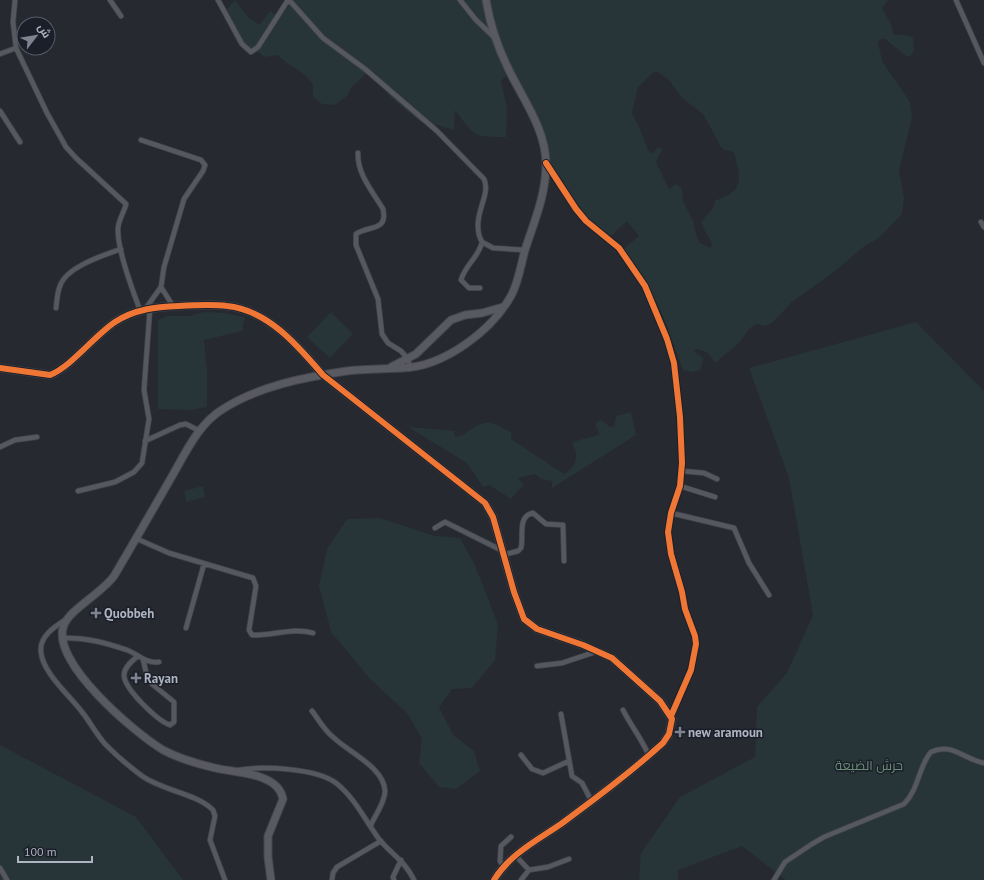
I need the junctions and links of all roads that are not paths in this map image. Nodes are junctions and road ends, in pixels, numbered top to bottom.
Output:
1 (16, 0) edge
2 (110, 0) edge
3 (218, 0) edge
4 (289, 0) edge
5 (460, 0) edge
6 (486, 0) edge
7 (956, 0) edge
8 (121, 16) dead end
9 (494, 37) junction
10 (16, 48) joint
11 (0, 54) edge
12 (20, 56) edge
13 (984, 63) edge
14 (0, 111) edge
15 (141, 140) dead end
16 (20, 142) dead end
17 (358, 153) dead end
18 (546, 163) junction
19 (981, 222) dead end
20 (984, 227) edge
21 (482, 242) junction
22 (121, 249) junction
23 (525, 250) junction
24 (161, 288) junction
25 (480, 288) dead end
26 (172, 306) junction
27 (503, 307) junction
28 (56, 308) dead end
29 (145, 308) junction
30 (416, 354) junction
31 (408, 359) junction
32 (421, 365) junction
33 (391, 367) junction
34 (410, 367) junction
35 (0, 368) edge
36 (323, 375) junction
37 (200, 431) junction
38 (38, 437) dead end
39 (145, 440) junction
40 (0, 447) edge
41 (682, 471) junction
42 (717, 479) dead end
43 (680, 486) junction
44 (78, 491) dead end
45 (715, 497) dead end
46 (671, 513) junction
47 (435, 528) dead end
48 (135, 538) junction
49 (502, 553) junction
50 (564, 561) dead end
51 (204, 564) junction
52 (769, 595) dead end
53 (67, 619) junction
54 (186, 628) dead end
55 (312, 633) dead end
56 (62, 638) junction
57 (598, 651) junction
58 (138, 656) junction
59 (143, 659) junction
60 (159, 662) dead end
61 (537, 666) dead end
62 (312, 710) dead end
63 (623, 710) dead end
64 (561, 714) dead end
65 (671, 716) junction
66 (521, 755) dead end
67 (649, 756) junction
68 (569, 761) junction
69 (984, 763) edge
70 (233, 771) junction
71 (591, 800) junction
72 (371, 825) junction
73 (511, 837) dead end
74 (380, 840) junction
75 (515, 855) junction
76 (569, 859) dead end
77 (401, 860) junction
78 (503, 866) junction
79 (0, 868) edge
80 (529, 870) junction
81 (7, 880) edge
82 (226, 880) edge
83 (271, 880) edge
84 (332, 880) edge
85 (394, 880) edge
86 (414, 880) edge
87 (494, 880) edge
88 (521, 880) edge
89 (774, 880) edge

1 - 10 street
2 - 8 street
3 - 4 street
4 - 21 street
5 - 9 street
6 - 9 main road
7 - 13 street
9 - 18 main road
10 - 11 street
12 - 22 street
14 - 16 street
15 - 24 street
17 - 31 street
18 - 23 main road
18 - 41 street
19 - 20 street
21 - 23 street
21 - 25 street
22 - 28 street
22 - 29 street
23 - 27 main road
24 - 26 street
24 - 29 street
26 - 29 street
26 - 36 street
27 - 30 main road
27 - 32 main road
29 - 35 street
29 - 39 street
30 - 31 main road
30 - 32 main road
31 - 33 main road
31 - 34 street
32 - 34 main road
33 - 34 main road
33 - 36 main road
36 - 37 main road
36 - 49 street
37 - 39 street
37 - 48 main road
38 - 40 street
39 - 44 street
41 - 42 street
41 - 43 street
43 - 45 street
43 - 46 street
46 - 52 street
46 - 65 street
47 - 49 street
48 - 51 street
48 - 53 main road
49 - 50 street
49 - 57 street
51 - 54 street
51 - 55 street
53 - 56 main road
53 - 82 street
56 - 58 street
56 - 70 main road
57 - 61 street
57 - 65 street
58 - 59 street
58 - 59 street
59 - 60 street
62 - 72 street
63 - 67 street
64 - 68 street
65 - 67 street
66 - 68 street
67 - 71 street
68 - 71 street
69 - 89 street
70 - 72 street
70 - 83 main road
71 - 75 street
72 - 74 street
73 - 78 street
74 - 77 street
74 - 84 street
75 - 78 street
75 - 80 street
76 - 80 street
77 - 85 street
77 - 86 street
78 - 87 street
79 - 81 street
80 - 88 street

